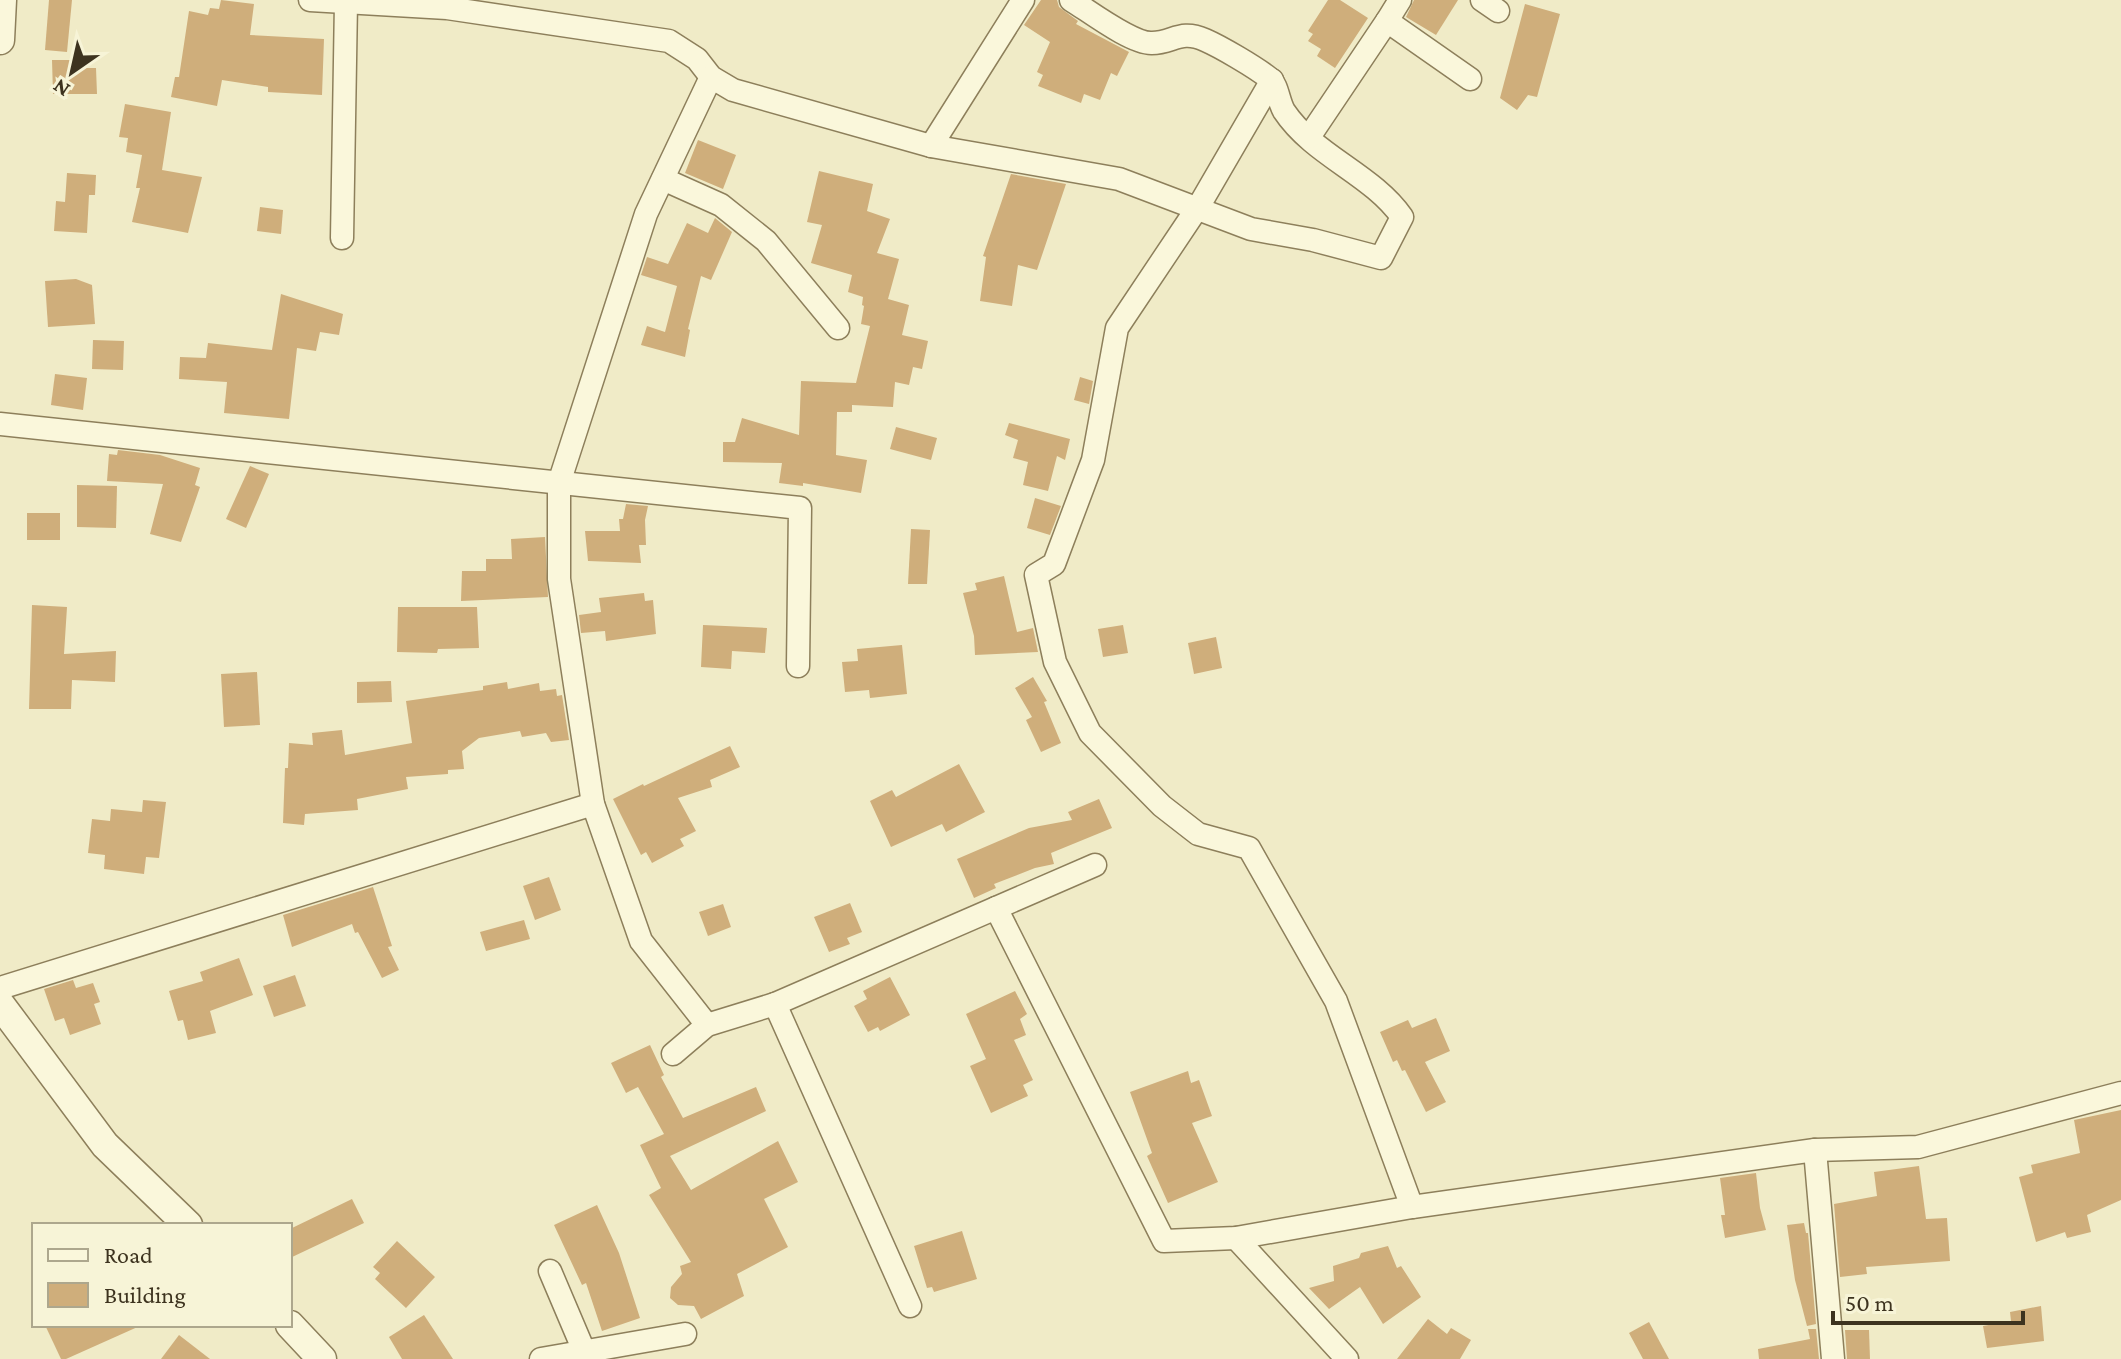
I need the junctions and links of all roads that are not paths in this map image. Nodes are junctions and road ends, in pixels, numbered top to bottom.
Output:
1 (2, 0) edge
2 (310, 0) edge
3 (1023, 0) edge
4 (1071, 0) edge
5 (1400, 0) edge
6 (346, 2) junction
7 (449, 4) edge
8 (1387, 21) junction
9 (0, 40) edge
10 (711, 77) junction
11 (1470, 79) dead end
12 (1272, 80) junction
13 (1309, 137) junction
14 (931, 146) junction
15 (663, 179) junction
16 (1197, 208) junction
17 (342, 238) dead end
18 (838, 328) dead end
19 (0, 424) edge
20 (559, 483) junction
21 (798, 666) dead end
22 (593, 804) junction
23 (1095, 865) dead end
24 (996, 908) junction
25 (0, 988) edge
26 (0, 1004) edge
27 (775, 1004) junction
28 (707, 1025) junction
29 (673, 1054) dead end
30 (2121, 1093) edge
31 (1815, 1150) junction
32 (1412, 1207) junction
33 (186, 1223) edge
34 (1236, 1238) junction
35 (550, 1271) dead end
36 (910, 1306) dead end
37 (292, 1327) edge
38 (685, 1334) dead end
39 (584, 1351) junction
40 (322, 1359) edge
41 (541, 1359) edge
42 (1347, 1359) edge
43 (1833, 1359) edge

1 - 9 street
2 - 6 street
3 - 14 street
4 - 12 street
5 - 8 street
6 - 7 street
6 - 17 street
7 - 10 street
8 - 11 street
8 - 13 street
10 - 14 street
10 - 15 street
12 - 13 street
12 - 16 street
13 - 16 street
14 - 16 street
15 - 18 street
15 - 20 street
16 - 32 street
19 - 20 street
20 - 21 street
20 - 22 street
22 - 25 street
22 - 28 street
23 - 24 street
24 - 27 street
24 - 34 street
26 - 33 street
27 - 28 street
27 - 36 street
28 - 29 street
30 - 31 street
31 - 32 street
31 - 43 street
32 - 34 street
34 - 42 street
35 - 39 street
37 - 40 street
38 - 39 street
39 - 41 street

